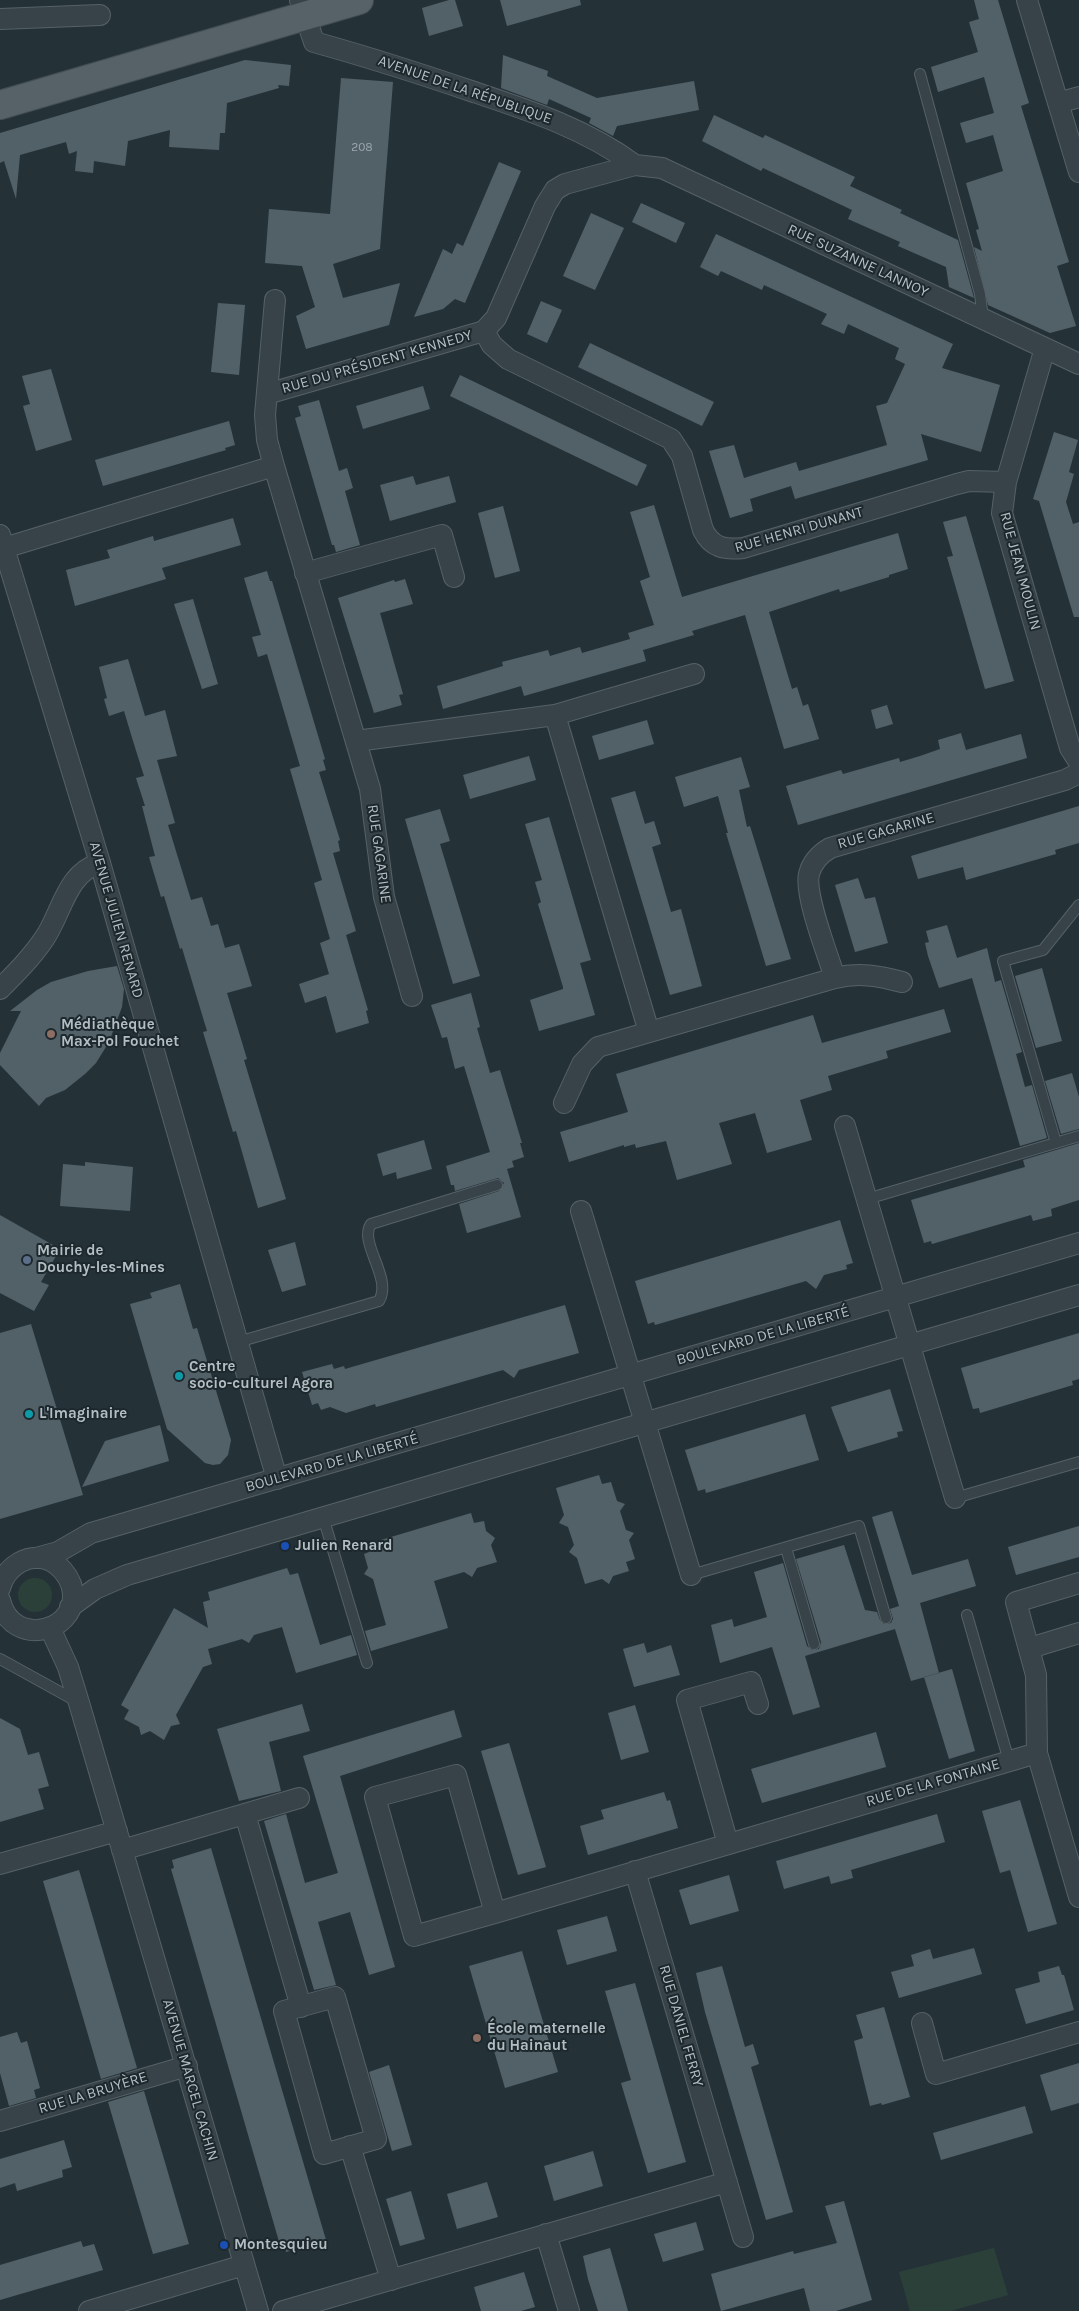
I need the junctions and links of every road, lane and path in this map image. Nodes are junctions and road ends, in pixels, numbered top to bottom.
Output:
1 (359, 0) edge
2 (1027, 0) edge
3 (308, 5) edge
4 (100, 15) dead end
5 (0, 19) edge
6 (920, 74) dead end
7 (0, 87) edge
8 (1079, 96) edge
9 (1058, 103) junction
10 (0, 105) edge
11 (635, 165) junction
12 (1079, 172) edge
13 (275, 300) dead end
14 (983, 320) junction
15 (484, 331) junction
16 (1045, 348) junction
17 (1079, 364) edge
18 (267, 394) junction
19 (274, 466) junction
20 (1006, 482) junction
21 (2, 541) edge
22 (305, 573) junction
23 (454, 577) dead end
24 (694, 674) dead end
25 (555, 715) junction
26 (356, 741) junction
27 (1079, 762) edge
28 (1079, 773) edge
29 (100, 863) junction
30 (1079, 905) edge
31 (835, 978) junction
32 (902, 982) dead end
33 (0, 989) edge
34 (412, 996) dead end
35 (649, 1032) junction
36 (564, 1103) dead end
37 (845, 1126) dead end
38 (1079, 1136) edge
39 (1056, 1143) junction
40 (497, 1185) dead end
41 (866, 1199) junction
42 (581, 1211) dead end
43 (1079, 1243) edge
44 (1079, 1295) edge
45 (896, 1297) junction
46 (238, 1342) junction
47 (910, 1344) junction
48 (630, 1375) junction
49 (645, 1422) junction
50 (1079, 1462) edge
51 (277, 1479) junction
52 (955, 1498) joint
53 (323, 1517) junction
54 (786, 1548) junction
55 (36, 1558) junction
56 (691, 1575) joint
57 (1079, 1583) edge
58 (0, 1588) edge
59 (70, 1607) junction
60 (967, 1615) dead end
61 (886, 1618) dead end
62 (50, 1628) junction
63 (1079, 1633) edge
64 (814, 1644) dead end
65 (1030, 1648) junction
66 (0, 1659) edge
67 (368, 1663) dead end
68 (79, 1702) junction
69 (758, 1704) dead end
70 (1037, 1753) junction
71 (1010, 1761) junction
72 (298, 1798) dead end
73 (245, 1814) junction
74 (116, 1831) junction
75 (728, 1844) junction
76 (122, 1850) junction
77 (1072, 1851) edge
78 (0, 1864) edge
79 (635, 1871) junction
80 (1079, 1897) edge
81 (495, 1913) junction
82 (301, 2007) junction
83 (922, 2023) dead end
84 (1079, 2032) edge
85 (187, 2066) junction
86 (0, 2121) edge
87 (350, 2146) junction
88 (727, 2182) junction
89 (546, 2234) junction
90 (743, 2237) dead end
91 (244, 2266) junction
92 (390, 2280) junction
93 (89, 2311) edge
94 (258, 2311) edge
95 (283, 2311) edge
96 (569, 2311) edge

1 - 3 main road
2 - 9 street
3 - 7 main road
3 - 10 main road
3 - 11 street, AVENUE DE LA RÉPUBLIQUE
4 - 5 street
6 - 14 lane
8 - 9 street
9 - 12 street
11 - 14 street, RUE SUZANNE LANNOY
11 - 15 street, RUE DU PRÉSIDENT KENNEDY
13 - 18 street, RUE DU PRÉSIDENT KENNEDY
14 - 16 street, RUE SUZANNE LANNOY
15 - 18 street, RUE DU PRÉSIDENT KENNEDY
15 - 20 street, RUE HENRI DUNANT
16 - 17 street, RUE SUZANNE LANNOY
16 - 20 street, RUE JEAN MOULIN
18 - 19 street, RUE DU PRÉSIDENT KENNEDY
19 - 21 street
19 - 22 street, RUE GAGARINE
20 - 27 street, RUE JEAN MOULIN
21 - 29 street, AVENUE JULIEN RENARD
22 - 23 street
22 - 26 street, RUE GAGARINE
24 - 25 street
25 - 26 street
25 - 35 street
26 - 34 street, RUE GAGARINE
28 - 31 street, RUE GAGARINE
29 - 33 street
29 - 46 street, AVENUE JULIEN RENARD
30 - 39 lane
31 - 32 street
31 - 35 street
35 - 36 street
37 - 41 street
38 - 39 lane
39 - 41 lane
40 - 46 lane
41 - 45 street
42 - 48 street
43 - 45 street, BOULEVARD DE LA LIBERTÉ
44 - 47 street
45 - 47 street
45 - 48 street, BOULEVARD DE LA LIBERTÉ
46 - 51 street, AVENUE JULIEN RENARD
47 - 49 street
47 - 52 street
48 - 49 street
48 - 51 street, BOULEVARD DE LA LIBERTÉ
49 - 53 street
49 - 56 street
50 - 52 lane
51 - 55 street, BOULEVARD DE LA LIBERTÉ
53 - 59 street
53 - 67 lane
54 - 56 lane
54 - 61 lane
54 - 64 lane
55 - 58 street
55 - 59 street
57 - 65 street
58 - 62 street
59 - 62 street
60 - 71 lane
62 - 68 street, AVENUE MARCEL CACHIN
63 - 65 street
65 - 70 street
66 - 68 lane
68 - 74 street, AVENUE MARCEL CACHIN
69 - 75 street
70 - 71 street, RUE DE LA FONTAINE
70 - 77 street
71 - 75 street, RUE DE LA FONTAINE
72 - 73 street
73 - 76 street
73 - 82 street
74 - 76 street, AVENUE MARCEL CACHIN
74 - 78 street
75 - 79 street, RUE DE LA FONTAINE
76 - 85 street, AVENUE MARCEL CACHIN
77 - 80 street
79 - 81 street, RUE DE LA FONTAINE
79 - 88 street, RUE DANIEL FERRY
81 - 81 street, RUE DE LA FONTAINE
82 - 87 street
82 - 87 street
83 - 84 street
85 - 86 street, RUE LA BRUYÈRE
85 - 91 street, AVENUE MARCEL CACHIN
87 - 92 street
88 - 89 street
88 - 90 street, RUE DANIEL FERRY
89 - 92 street
89 - 96 street
91 - 93 street
91 - 94 street, AVENUE MARCEL CACHIN
92 - 95 street

